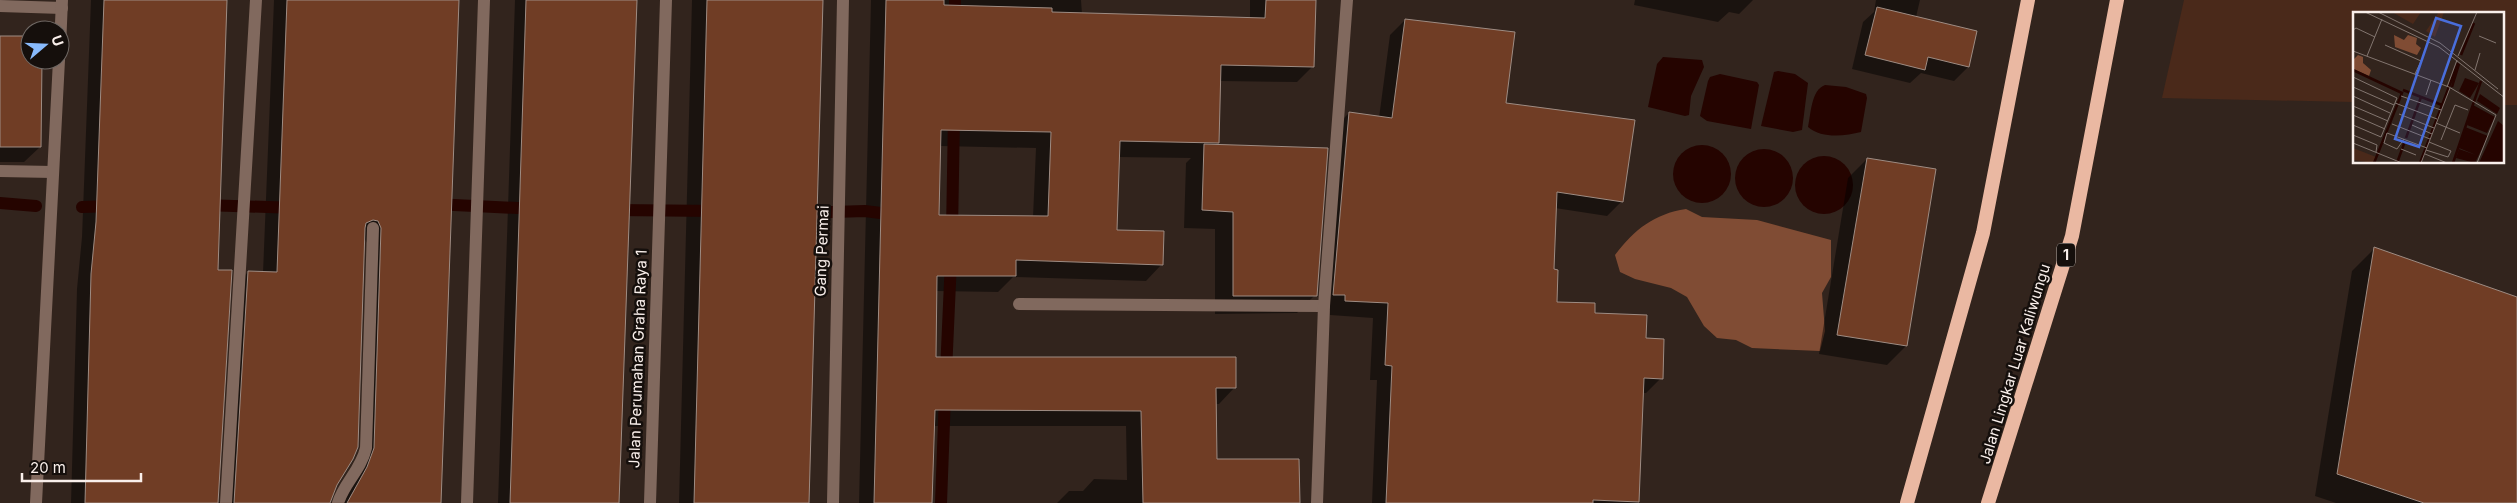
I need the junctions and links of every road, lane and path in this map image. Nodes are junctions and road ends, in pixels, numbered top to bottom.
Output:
1 (256, 0) edge
2 (484, 0) edge
3 (666, 0) edge
4 (843, 0) edge
5 (1346, 0) edge
6 (2028, 0) edge
7 (2117, 0) edge
8 (62, 4) edge
9 (0, 6) edge
10 (61, 20) edge
11 (58, 70) edge
12 (0, 171) edge
13 (53, 172) junction
14 (373, 228) dead end
15 (1019, 304) dead end
16 (1324, 306) junction
17 (36, 503) edge
18 (226, 503) edge
19 (338, 503) edge
20 (467, 503) edge
21 (650, 503) edge
22 (833, 503) edge
23 (1317, 503) edge
24 (1907, 503) edge
25 (1988, 503) edge

1 - 18 street
2 - 20 street
3 - 21 street, Jalan Perumahan Graha Raya 1
4 - 22 street, Gang Permai
5 - 16 street
6 - 24 highway
7 - 25 highway, Jalan Lingkar Luar Kaliwungu / 1
8 - 9 street
8 - 10 street
11 - 13 street
12 - 13 street
13 - 17 street
14 - 19 street
15 - 16 street
16 - 23 street

